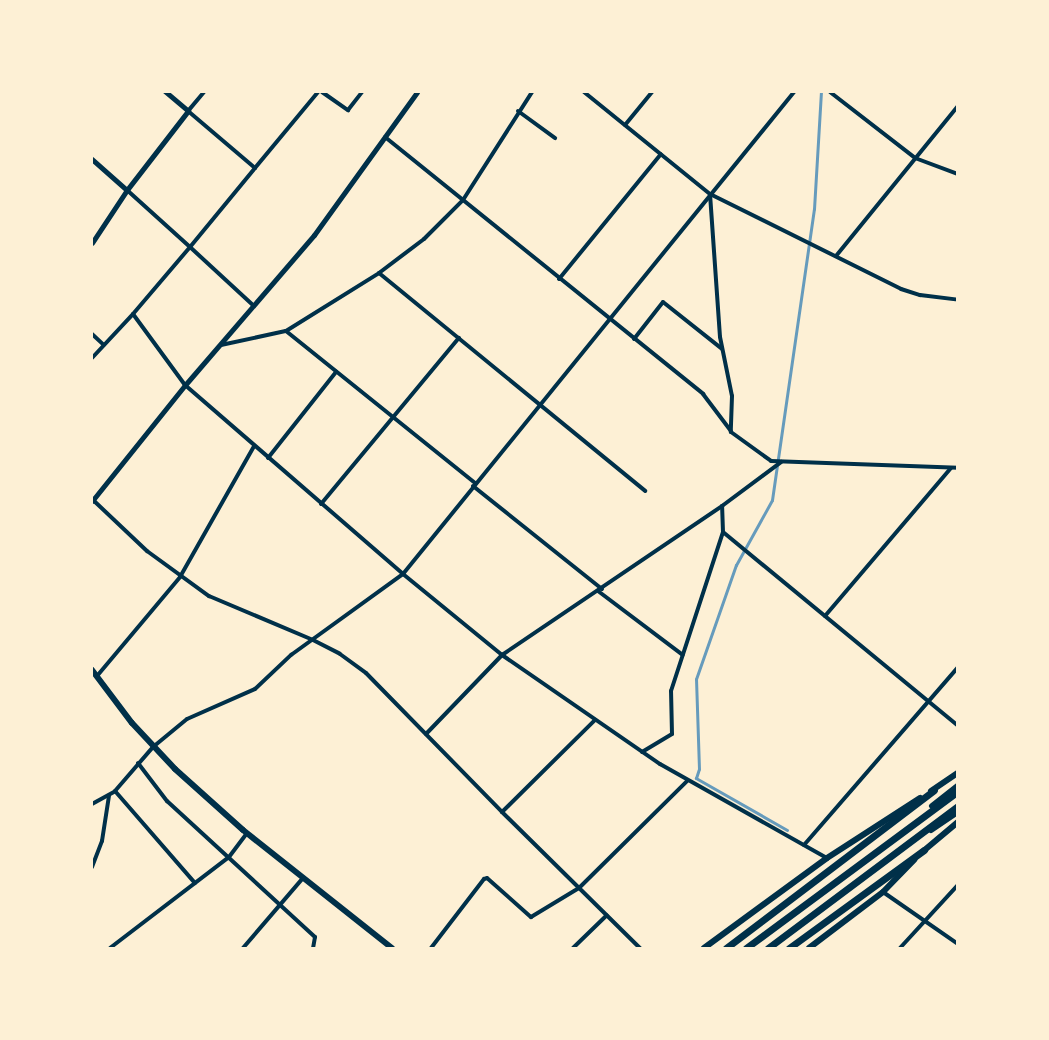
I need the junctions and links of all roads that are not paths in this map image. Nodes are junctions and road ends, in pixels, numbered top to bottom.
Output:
1 (165, 92) edge
2 (204, 92) edge
3 (320, 92) edge
4 (362, 92) edge
5 (417, 92) edge
6 (532, 92) edge
7 (584, 92) edge
8 (652, 92) edge
9 (794, 92) edge
10 (830, 92) edge
11 (957, 106) edge
12 (188, 111) junction
13 (518, 111) junction
14 (625, 125) junction
15 (385, 137) junction
16 (555, 138) dead end
17 (661, 154) junction
18 (915, 158) junction
19 (92, 159) edge
20 (255, 168) junction
21 (957, 174) edge
22 (127, 190) junction
23 (710, 194) junction
24 (463, 200) junction
25 (92, 243) edge
26 (190, 248) junction
27 (836, 256) junction
28 (379, 273) junction
29 (559, 279) junction
30 (957, 300) edge
31 (255, 307) junction
32 (133, 314) junction
33 (610, 321) junction
34 (286, 331) junction
35 (92, 334) edge
36 (459, 338) junction
37 (634, 339) junction
38 (104, 345) junction
39 (221, 345) junction
40 (722, 349) junction
41 (92, 358) edge
42 (336, 372) junction
43 (185, 385) junction
44 (541, 406) junction
45 (393, 418) junction
46 (731, 432) junction
47 (254, 446) junction
48 (268, 458) junction
49 (782, 462) junction
50 (952, 468) junction
51 (957, 468) edge
52 (474, 485) junction
53 (645, 491) dead end
54 (92, 499) edge
55 (321, 504) junction
56 (722, 506) junction
57 (723, 532) junction
58 (403, 574) junction
59 (180, 577) junction
60 (600, 590) junction
61 (825, 616) junction
62 (313, 640) junction
63 (502, 655) junction
64 (683, 655) junction
65 (957, 668) edge
66 (92, 670) edge
67 (96, 677) junction
68 (928, 702) junction
69 (595, 720) junction
70 (957, 726) edge
71 (426, 734) junction
72 (153, 747) junction
73 (642, 752) junction
74 (138, 763) junction
75 (957, 773) edge
76 (688, 780) junction
77 (957, 786) edge
78 (934, 790) junction
79 (115, 791) junction
80 (957, 791) edge
81 (110, 795) junction
82 (92, 804) edge
83 (957, 806) edge
84 (502, 812) junction
85 (957, 812) edge
86 (957, 822) edge
87 (247, 833) junction
88 (804, 845) junction
89 (924, 850) junction
90 (229, 857) junction
91 (827, 858) junction
92 (92, 867) edge
93 (303, 878) junction
94 (195, 883) junction
95 (957, 885) edge
96 (579, 888) junction
97 (883, 892) junction
98 (281, 905) junction
99 (607, 915) junction
100 (926, 922) junction
101 (957, 944) edge
102 (110, 948) edge
103 (243, 948) edge
104 (313, 948) edge
105 (392, 948) edge
106 (431, 948) edge
107 (573, 948) edge
108 (640, 948) edge
109 (704, 948) edge
110 (726, 948) edge
111 (747, 948) edge
112 (763, 948) edge
113 (768, 948) edge
114 (789, 948) edge
115 (811, 948) edge
116 (900, 948) edge

1 - 12 street
2 - 12 street
3 - 4 street
3 - 20 street
5 - 15 main road
6 - 13 street
7 - 14 street
8 - 14 street
9 - 23 street
10 - 18 street
11 - 18 street
12 - 20 street
12 - 22 street
13 - 16 street
13 - 24 street
14 - 17 street
15 - 24 street
15 - 31 main road
17 - 23 street
17 - 29 street
18 - 21 street
18 - 27 street
19 - 22 street
20 - 26 street
22 - 25 street
22 - 26 street
23 - 27 street
23 - 33 street
23 - 40 street
24 - 28 street
24 - 29 street
26 - 31 street
26 - 32 street
27 - 30 street
28 - 34 street
28 - 36 street
29 - 33 street
31 - 39 main road
32 - 38 street
32 - 43 street
33 - 37 street
33 - 44 street
34 - 39 street
34 - 42 street
35 - 38 street
36 - 44 street
36 - 45 street
37 - 40 street
37 - 46 street
38 - 41 street
39 - 43 main road
40 - 46 street
42 - 45 street
42 - 48 street
43 - 47 street
43 - 54 main road
44 - 52 street
44 - 53 street
45 - 52 street
45 - 55 street
46 - 49 street
47 - 48 street
47 - 59 street
48 - 55 street
49 - 50 street
49 - 56 street
50 - 51 street
50 - 61 street
52 - 58 street
52 - 60 street
54 - 59 street
55 - 58 street
56 - 57 street
56 - 60 street
57 - 61 street
57 - 64 street
58 - 62 street
58 - 63 street
59 - 62 street
59 - 67 street
60 - 63 street
60 - 64 street
61 - 68 street
62 - 71 street
62 - 72 street
63 - 69 street
63 - 71 street
64 - 73 street
65 - 68 street
66 - 67 highway
67 - 72 highway
68 - 70 street
68 - 88 street
69 - 73 street
69 - 84 street
71 - 84 street
72 - 74 street
72 - 87 highway
73 - 76 street
74 - 79 street
74 - 90 street
75 - 78 highway
76 - 88 street
76 - 96 street
77 - 111 highway
78 - 91 highway
78 - 110 highway
79 - 81 street
79 - 94 street
80 - 111 highway
81 - 82 street
81 - 92 street
83 - 113 highway
84 - 96 street
85 - 112 highway
86 - 89 highway
87 - 90 street
87 - 93 highway
88 - 91 street
89 - 97 highway
89 - 114 highway
90 - 94 street
90 - 98 street
91 - 109 highway
93 - 98 street
93 - 105 highway
94 - 102 street
95 - 100 street
96 - 99 street
96 - 106 street
97 - 100 street
97 - 115 highway
98 - 103 street
98 - 104 street
99 - 107 street
99 - 108 street
100 - 101 street
100 - 116 street

